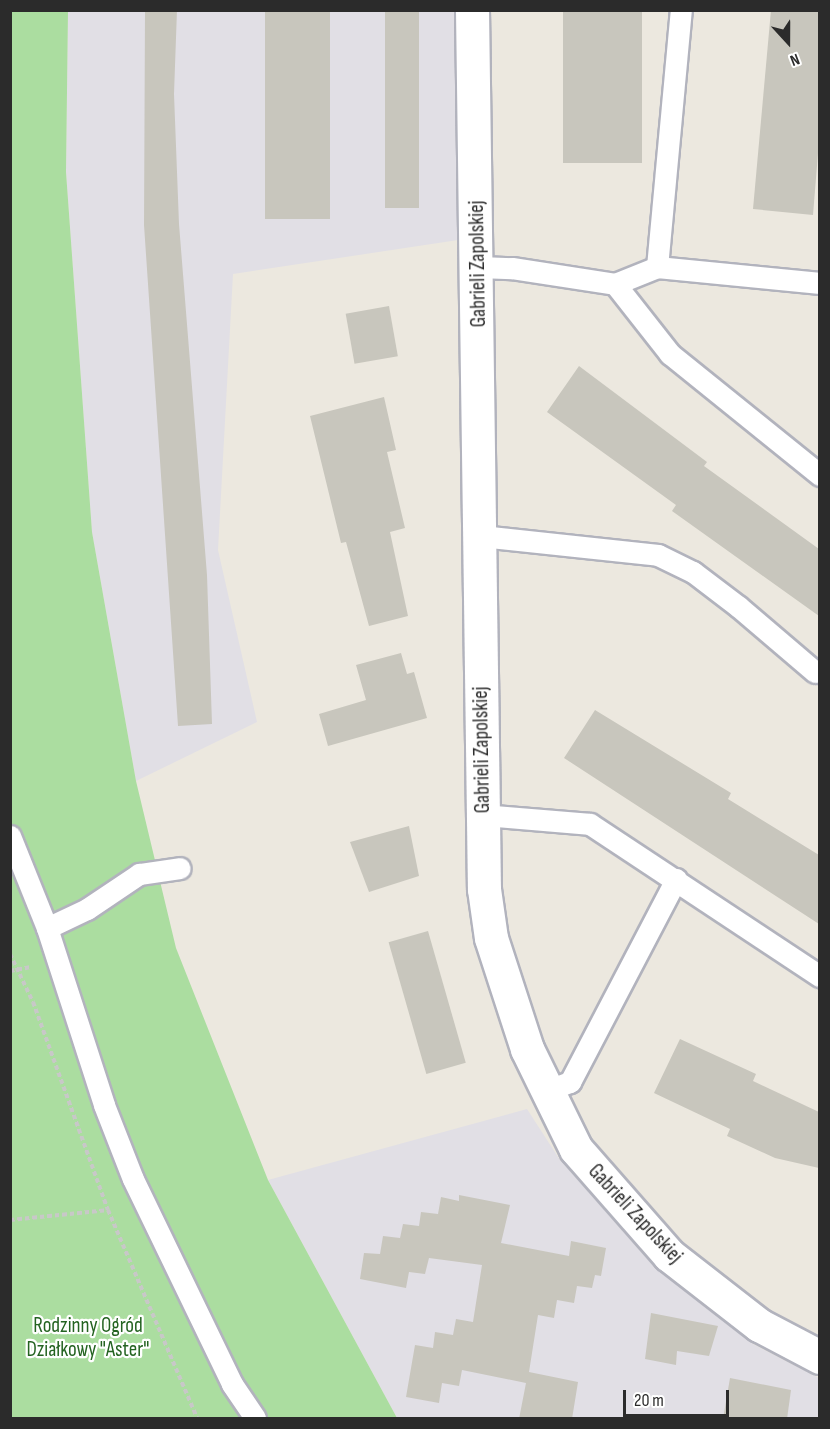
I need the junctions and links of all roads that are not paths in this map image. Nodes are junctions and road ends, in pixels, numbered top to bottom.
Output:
1 (472, 10) edge
2 (681, 10) edge
3 (478, 267) junction
4 (657, 267) junction
5 (819, 283) edge
6 (615, 284) junction
7 (819, 475) edge
8 (481, 536) junction
9 (815, 672) dead end
10 (483, 815) junction
11 (10, 836) edge
12 (180, 868) dead end
13 (676, 879) junction
14 (47, 928) junction
15 (819, 976) edge
16 (546, 1091) junction
17 (819, 1357) edge
18 (255, 1419) edge

1 - 3 street, Gabrieli Zapolskiej
2 - 4 lane
3 - 6 lane
3 - 8 street, Gabrieli Zapolskiej
4 - 5 lane
4 - 6 lane
6 - 7 lane
8 - 9 lane
8 - 10 street, Gabrieli Zapolskiej
10 - 13 lane
10 - 16 street, Gabrieli Zapolskiej
11 - 14 lane
12 - 14 lane
13 - 15 lane
13 - 16 lane
14 - 18 lane
16 - 17 street, Gabrieli Zapolskiej

